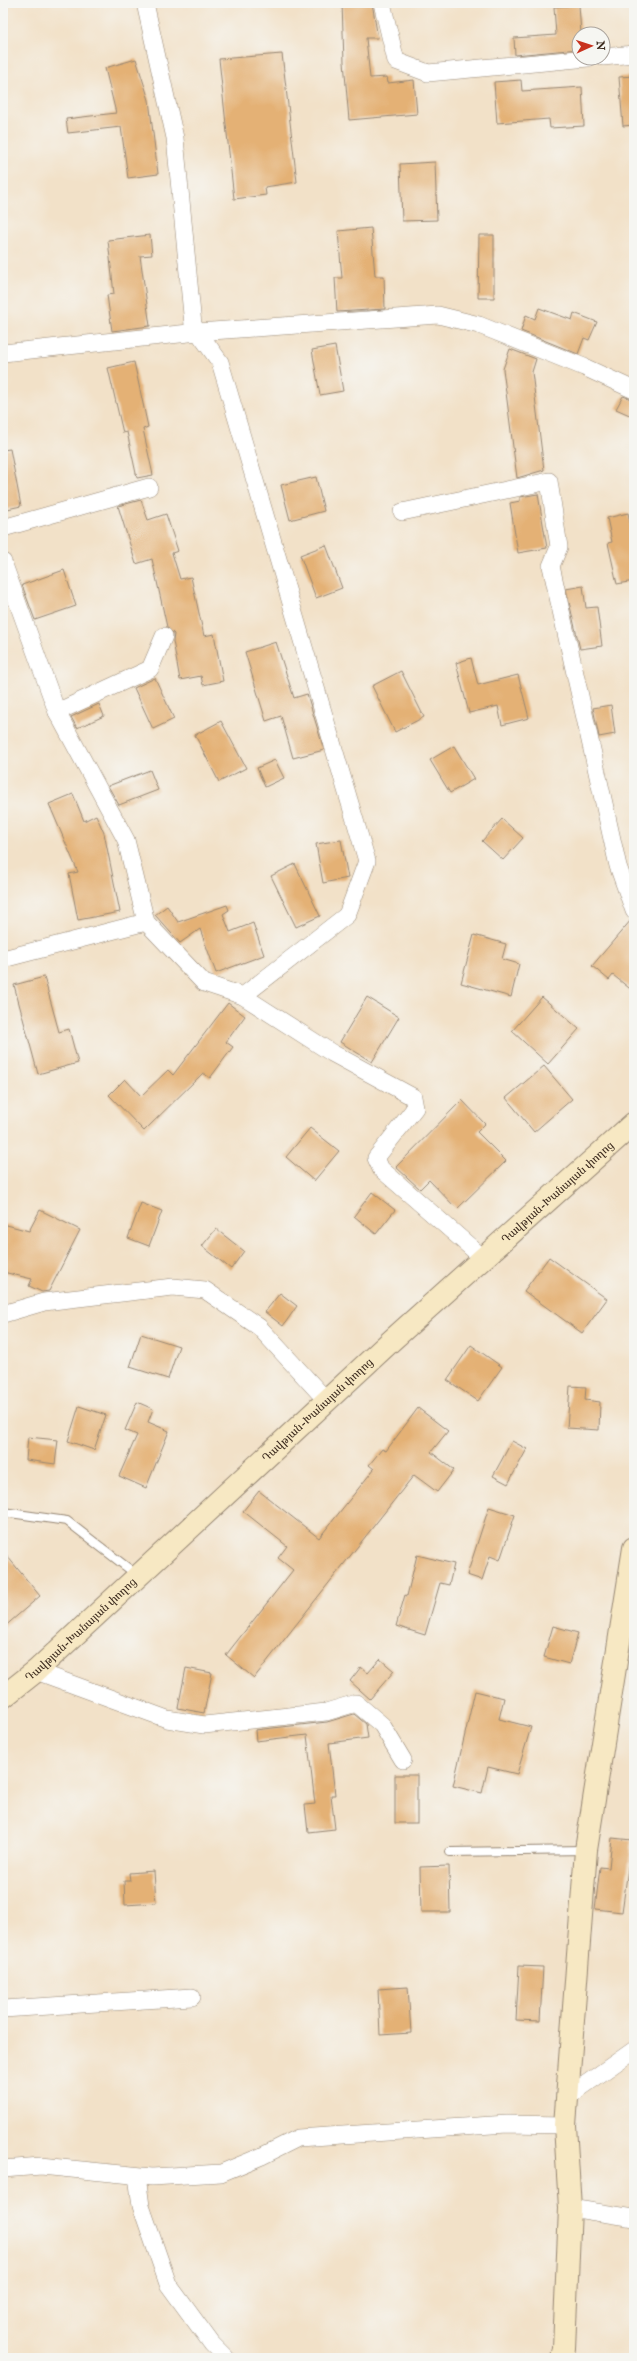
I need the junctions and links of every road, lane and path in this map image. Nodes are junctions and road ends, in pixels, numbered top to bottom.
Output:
1 (145, 3) edge
2 (382, 3) edge
3 (634, 54) edge
4 (611, 55) edge
5 (571, 60) edge
6 (198, 332) junction
7 (3, 353) edge
8 (634, 390) edge
9 (149, 487) dead end
10 (402, 512) dead end
11 (3, 528) edge
12 (3, 562) edge
13 (164, 636) dead end
14 (57, 712) junction
15 (634, 911) edge
16 (146, 922) junction
17 (3, 959) edge
18 (243, 996) junction
19 (634, 1123) edge
20 (483, 1258) junction
21 (3, 1314) edge
22 (327, 1401) junction
23 (3, 1512) edge
24 (634, 1548) edge
25 (137, 1575) junction
26 (36, 1671) junction
27 (3, 1697) edge
28 (403, 1760) dead end
29 (586, 1850) junction
30 (450, 1852) dead end
31 (192, 1997) dead end
32 (3, 2009) edge
33 (634, 2050) edge
34 (566, 2098) junction
35 (565, 2125) junction
36 (3, 2169) edge
37 (138, 2176) junction
38 (570, 2208) junction
39 (634, 2218) edge
40 (226, 2358) edge
41 (562, 2358) edge

1 - 6 street
2 - 5 street
3 - 4 street
6 - 7 street
6 - 8 street
6 - 18 street
9 - 11 street
10 - 15 street
12 - 14 street
13 - 14 street
14 - 16 street
16 - 17 street
16 - 18 street
18 - 20 street
19 - 20 street, Դավթյան-Խանայան փողոց
20 - 22 street, Դավթյան-Խանայան փողոց
21 - 22 street
22 - 25 street, Դավթյան-Խանայան փողոց
23 - 25 lane
24 - 29 street
25 - 26 street, Դավթյան-Խանայան փողոց
26 - 27 street, Դավթյան-Խանայան փողոց
26 - 28 street
29 - 30 lane
29 - 34 street
31 - 32 street
33 - 34 street
34 - 35 street
35 - 37 street
35 - 38 street
36 - 37 street
37 - 40 street
38 - 39 street
38 - 41 street

